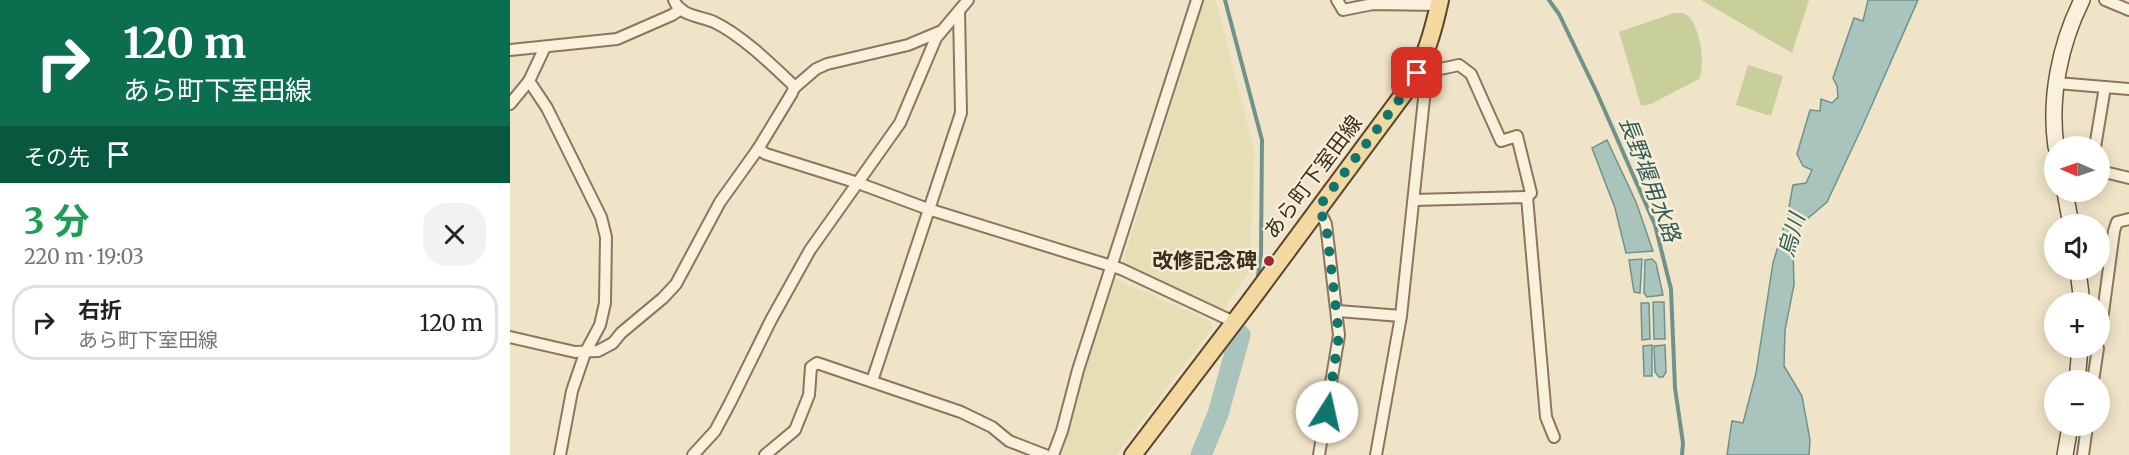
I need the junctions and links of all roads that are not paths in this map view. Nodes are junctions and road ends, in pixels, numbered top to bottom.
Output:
1 (968, 0) edge
2 (1197, 0) edge
3 (1337, 0) edge
4 (2082, 0) edge
5 (2105, 0) edge
6 (1440, 2) edge
7 (677, 5) edge
8 (2129, 10) edge
9 (958, 11) junction
10 (942, 30) junction
11 (545, 47) junction
12 (510, 50) edge
13 (1425, 65) junction
14 (529, 81) junction
15 (2057, 83) junction
16 (2105, 87) junction
17 (794, 88) junction
18 (2129, 89) edge
19 (510, 104) edge
20 (2056, 136) edge
21 (2097, 136) edge
22 (758, 149) junction
23 (2110, 173) edge
24 (2129, 178) edge
25 (858, 183) junction
26 (1527, 197) junction
27 (1414, 200) junction
28 (1318, 208) junction
29 (928, 209) junction
30 (2129, 219) edge
31 (1111, 266) junction
32 (2106, 292) edge
33 (1338, 311) junction
34 (1401, 316) junction
35 (1234, 322) junction
36 (510, 337) edge
37 (585, 353) junction
38 (872, 381) junction
39 (2068, 436) edge
40 (2086, 436) edge
41 (1554, 437) dead end
42 (560, 455) edge
43 (693, 455) edge
44 (765, 455) edge
45 (1045, 455) edge
46 (1053, 455) edge
47 (1132, 455) edge
48 (1319, 455) edge
49 (1376, 455) edge
50 (2065, 455) edge
51 (2083, 455) edge

1 - 9 street
2 - 31 street
3 - 6 street
4 - 15 street
5 - 8 street
6 - 13 main road, あら町下室田線
7 - 11 street
7 - 17 street
9 - 10 street
9 - 29 street
10 - 17 street
10 - 25 street
11 - 12 street
11 - 14 street
13 - 26 street
13 - 27 street
13 - 28 main road, あら町下室田線
14 - 19 street
14 - 37 street
15 - 16 street
15 - 20 street
16 - 18 street
16 - 21 street
17 - 22 street
22 - 25 street
22 - 37 street
23 - 24 street
25 - 29 street
25 - 43 street
26 - 27 street
26 - 41 street
27 - 34 street
28 - 33 street
28 - 35 main road, あら町下室田線
29 - 31 street
29 - 38 street
30 - 32 street
31 - 35 street
31 - 46 street
33 - 34 street
33 - 48 street
34 - 49 street
35 - 47 main road, あら町下室田線
36 - 37 street
37 - 42 street
38 - 44 street
38 - 45 street
39 - 50 street
40 - 51 street

